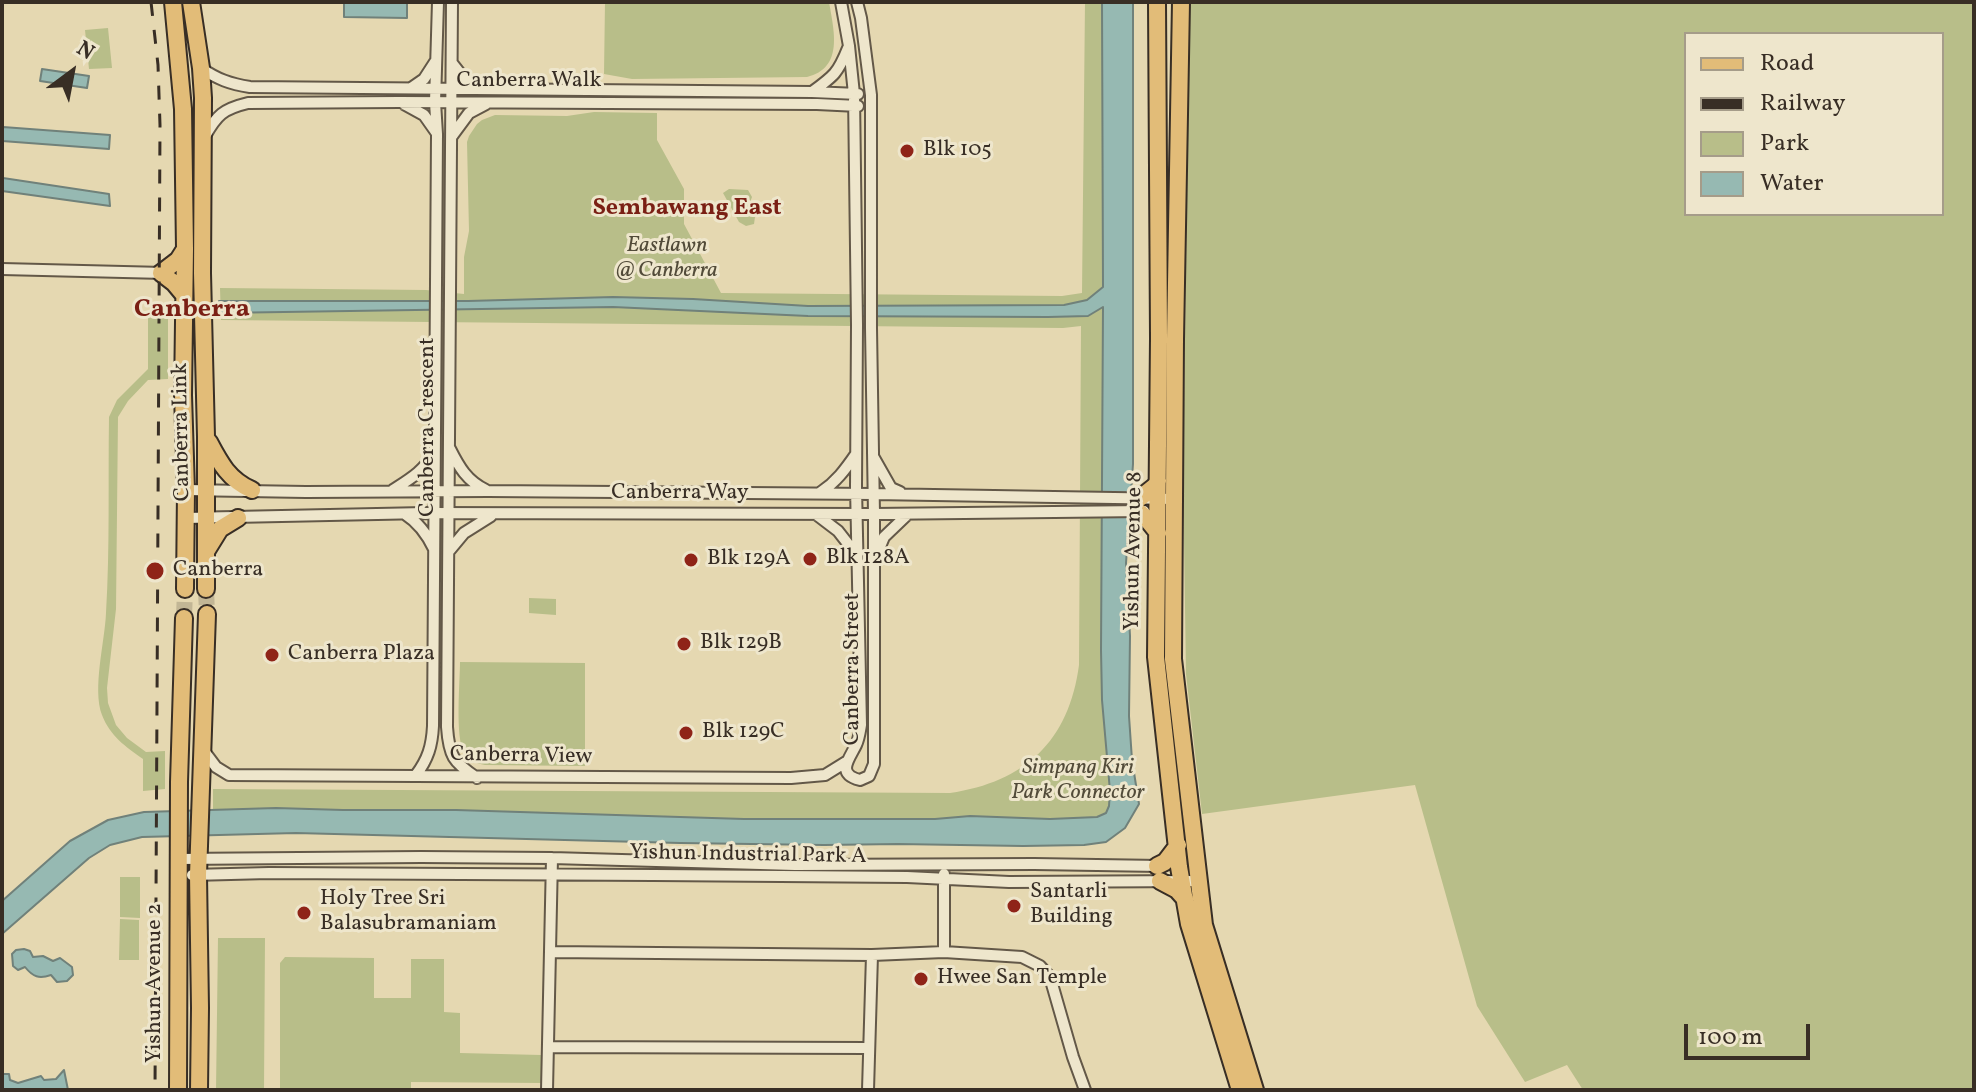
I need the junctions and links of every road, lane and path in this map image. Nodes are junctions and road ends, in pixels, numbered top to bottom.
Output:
1 (173, 2) edge
2 (191, 2) edge
3 (438, 2) edge
4 (452, 2) edge
5 (841, 2) edge
6 (857, 2) edge
7 (1157, 2) edge
8 (1181, 2) edge
9 (849, 46) junction
10 (436, 60) junction
11 (452, 63) junction
12 (201, 68) junction
13 (476, 88) junction
14 (411, 89) junction
15 (436, 89) junction
16 (452, 89) junction
17 (812, 92) junction
18 (854, 94) junction
19 (871, 101) junction
20 (399, 102) junction
21 (435, 102) junction
22 (452, 102) junction
23 (496, 102) junction
24 (853, 106) junction
25 (437, 134) junction
26 (451, 137) junction
27 (204, 138) junction
28 (185, 249) junction
29 (2, 269) edge
30 (161, 273) junction
31 (202, 273) junction
32 (184, 274) junction
33 (184, 295) junction
34 (206, 437) junction
35 (449, 447) junction
36 (435, 452) junction
37 (857, 453) junction
38 (873, 456) junction
39 (1158, 481) junction
40 (186, 490) junction
41 (206, 490) junction
42 (252, 490) junction
43 (448, 491) junction
44 (488, 491) junction
45 (390, 492) junction
46 (436, 492) junction
47 (819, 493) junction
48 (857, 493) junction
49 (874, 494) junction
50 (907, 494) junction
51 (1138, 505) junction
52 (1166, 505) junction
53 (448, 513) junction
54 (815, 513) junction
55 (857, 513) junction
56 (405, 514) junction
57 (436, 514) junction
58 (874, 514) junction
59 (908, 514) junction
60 (492, 515) junction
61 (186, 518) junction
62 (206, 518) junction
63 (238, 518) junction
64 (1158, 533) junction
65 (207, 550) junction
66 (435, 551) junction
67 (449, 551) junction
68 (858, 556) junction
69 (874, 560) junction
70 (185, 589) tunnel mouth
71 (206, 589) tunnel mouth
72 (207, 614) tunnel mouth
73 (184, 618) tunnel mouth
74 (448, 650) junction
75 (434, 656) junction
76 (203, 749) junction
77 (846, 762) junction
78 (416, 775) junction
79 (477, 778) junction
80 (1178, 845) junction
81 (552, 858) junction
82 (199, 862) junction
83 (178, 863) junction
84 (944, 864) junction
85 (1159, 874) junction
86 (1189, 874) junction
87 (551, 875) junction
88 (944, 879) junction
89 (1185, 899) junction
90 (551, 952) junction
91 (944, 952) junction
92 (872, 955) junction
93 (548, 1047) junction
94 (867, 1048) junction
95 (178, 1090) edge
96 (199, 1090) edge
97 (547, 1090) edge
98 (868, 1090) edge
99 (1085, 1090) edge
100 (1240, 1090) edge
101 (1255, 1090) edge

1 - 28 main road, Canberra Link
2 - 12 main road, Canberra Link
3 - 10 street, Canberra Crescent
4 - 11 street, Canberra Crescent
5 - 9 street, Canberra Street
6 - 19 street, Canberra Street
7 - 39 main road, Yishun Avenue 8
8 - 52 main road, Yishun Avenue 8
9 - 17 street
9 - 18 street, Canberra Street
10 - 14 street
10 - 15 street, Canberra Crescent
11 - 13 street
11 - 16 street, Canberra Crescent
12 - 14 street, Canberra Walk
12 - 27 main road, Canberra Link
13 - 16 street, Canberra Walk
13 - 17 street, Canberra Walk
14 - 15 street, Canberra Walk
15 - 16 street, Canberra Walk
15 - 21 street, Canberra Crescent
16 - 22 street, Canberra Crescent
17 - 18 street, Canberra Walk
18 - 19 street, Canberra Walk
18 - 24 street, Canberra Street
19 - 24 street, Canberra Walk
19 - 38 street, Canberra Street
20 - 21 street, Canberra Walk
20 - 25 street
20 - 27 street, Canberra Walk
21 - 22 street, Canberra Walk
21 - 25 street, Canberra Crescent
22 - 23 street, Canberra Walk
22 - 26 street, Canberra Crescent
23 - 24 street, Canberra Walk
23 - 26 street
24 - 37 street, Canberra Street
25 - 36 street, Canberra Crescent
26 - 35 street, Canberra Crescent
27 - 31 main road, Canberra Link
28 - 30 main road
28 - 32 main road, Canberra Link
29 - 30 street
30 - 32 street
30 - 33 main road
31 - 32 street
31 - 34 main road, Canberra Link
32 - 33 main road, Canberra Link
33 - 40 main road, Canberra Link
34 - 41 main road, Canberra Link
34 - 42 main road
35 - 43 street, Canberra Crescent
35 - 44 street
36 - 45 street
36 - 46 street, Canberra Crescent
37 - 47 street
37 - 48 street, Canberra Street
38 - 49 street, Canberra Street
38 - 50 street
39 - 51 main road
39 - 52 main road, Yishun Avenue 8
40 - 41 street, Canberra Way
40 - 61 main road, Canberra Link
41 - 42 street, Canberra Way
41 - 62 main road, Canberra Link
42 - 45 street, Canberra Way
43 - 44 street, Canberra Way
43 - 46 street, Canberra Way
43 - 53 street, Canberra Crescent
44 - 47 street, Canberra Way
45 - 46 street, Canberra Way
46 - 57 street, Canberra Crescent
47 - 48 street, Canberra Way
48 - 49 street, Canberra Way
48 - 55 street, Canberra Street
49 - 50 street, Canberra Way
49 - 58 street, Canberra Street
50 - 51 street, Canberra Way
51 - 52 street, Canberra Way
51 - 59 street, Canberra Way
51 - 64 main road
52 - 64 main road, Yishun Avenue 8
52 - 86 main road, Yishun Avenue 8
53 - 57 street, Canberra Way
53 - 60 street, Canberra Way
53 - 67 street, Canberra Crescent
54 - 55 street, Canberra Way
54 - 60 street, Canberra Way
54 - 68 street
55 - 58 street, Canberra Way
55 - 68 street, Canberra Street
56 - 57 street, Canberra Way
56 - 63 street, Canberra Way
56 - 66 street
57 - 66 street, Canberra Crescent
58 - 59 street, Canberra Way
58 - 69 street, Canberra Street
59 - 69 street
60 - 67 street
61 - 62 street, Canberra Way
61 - 70 main road, Canberra Link
62 - 63 street, Canberra Way
62 - 65 main road, Canberra Link
63 - 65 main road
64 - 80 main road, Yishun Avenue 8
65 - 71 main road, Canberra Link
66 - 75 street, Canberra Crescent
67 - 74 street, Canberra Crescent
68 - 77 street, Canberra Street
69 - 77 street, Canberra Street
72 - 76 main road
73 - 83 main road
74 - 75 street
74 - 79 street, Canberra Crescent
75 - 78 street, Canberra Crescent
76 - 78 street, Canberra View
76 - 82 main road
77 - 79 street, Canberra View
78 - 79 street, Canberra View
80 - 85 main road
80 - 86 main road, Yishun Avenue 8
81 - 82 street, Yishun Industrial Park A
81 - 84 street, Yishun Industrial Park A
81 - 87 street
82 - 83 street, Yishun Industrial Park A
82 - 83 street, Yishun Industrial Park A
82 - 87 street, Yishun Industrial Park A
82 - 96 main road, Yishun Avenue 2
83 - 95 main road, Yishun Avenue 2
84 - 85 street, Yishun Industrial Park A
84 - 88 street
85 - 86 street, Yishun Industrial Park A
85 - 88 street, Yishun Industrial Park A
85 - 89 main road
86 - 89 main road, Yishun Avenue 8
86 - 101 main road, Yishun Avenue 8
87 - 88 street, Yishun Industrial Park A
87 - 90 street
88 - 91 street
89 - 100 main road, Yishun Avenue 8
90 - 92 street
90 - 93 street
91 - 92 street
91 - 99 street
92 - 94 street
93 - 94 street
93 - 97 street
94 - 98 street

